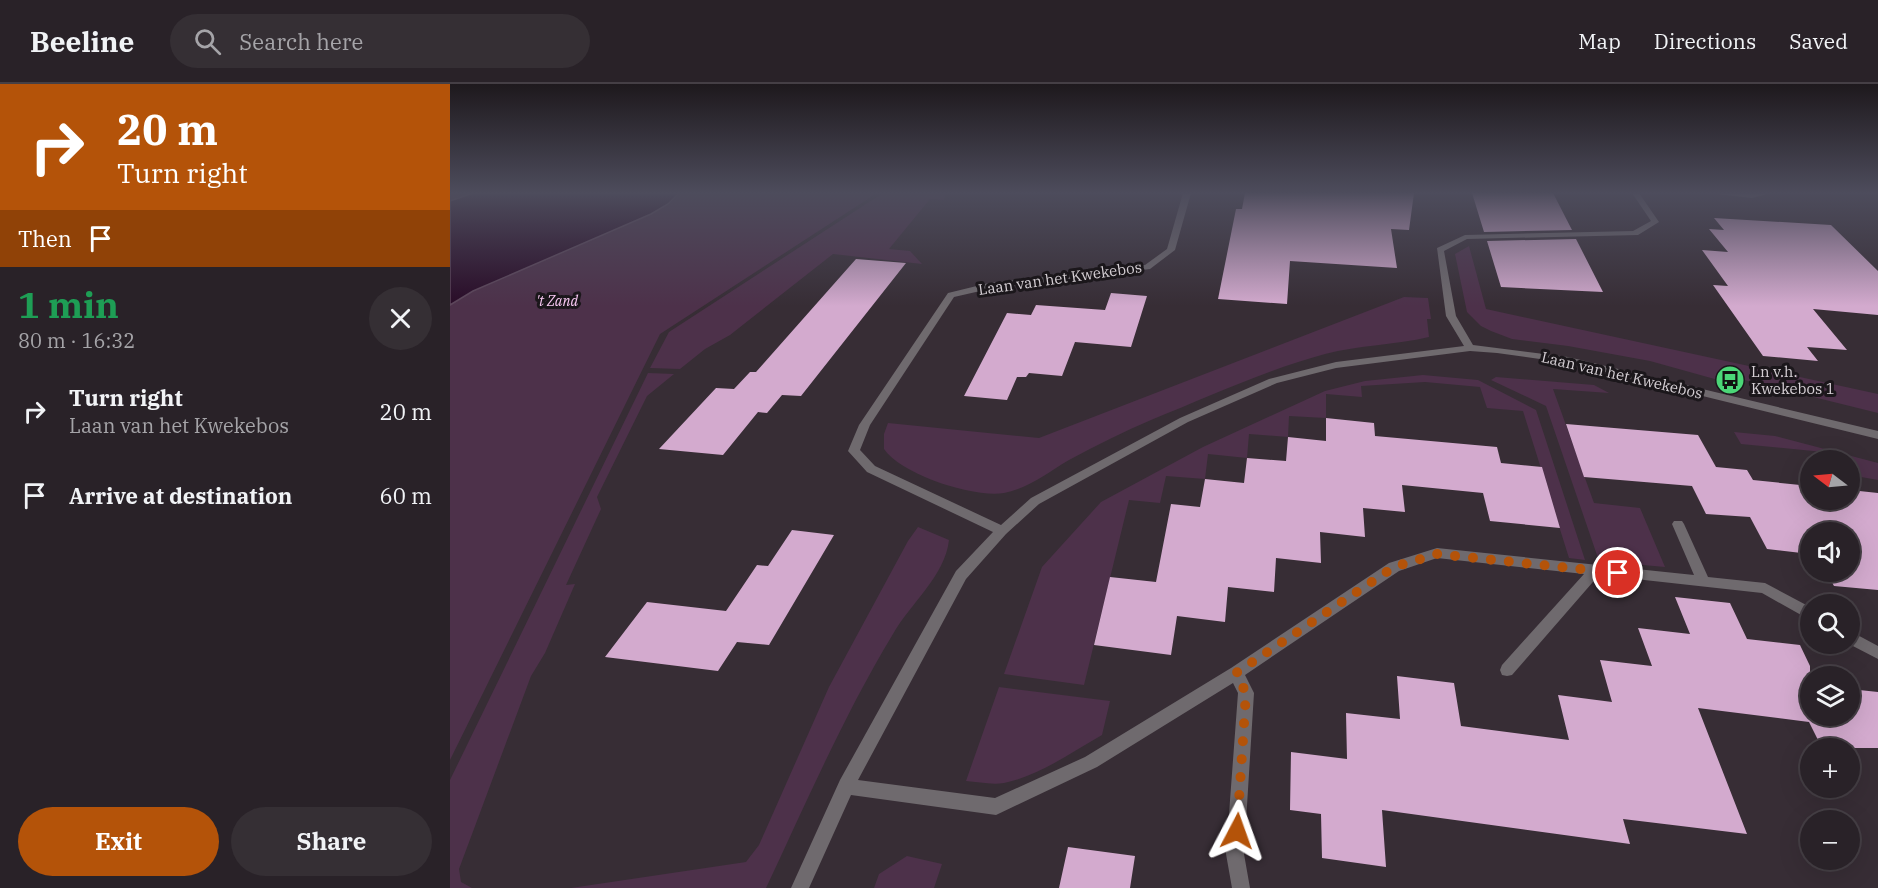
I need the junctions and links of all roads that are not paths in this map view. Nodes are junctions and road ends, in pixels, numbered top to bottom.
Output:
1 (1177, 231) edge
2 (1640, 231) edge
3 (1470, 348) junction
4 (1878, 435) edge
5 (1678, 524) dead end
6 (1002, 531) junction
7 (1596, 570) junction
8 (1704, 582) junction
9 (1800, 608) edge
10 (1860, 643) edge
11 (1878, 653) edge
12 (1507, 670) dead end
13 (1236, 673) junction
14 (846, 786) junction
15 (800, 888) edge
16 (1241, 888) edge

1 - 6 street, Laan van het Kwekebos
2 - 3 street
3 - 4 street, Laan van het Kwekebos
3 - 6 street, Laan van het Kwekebos
5 - 8 street
6 - 14 street, Laan van het Kwekebos
7 - 8 street
7 - 12 street
7 - 13 street
8 - 9 street
10 - 11 street
13 - 14 street
13 - 16 street
14 - 15 street, Laan van het Kwekebos

